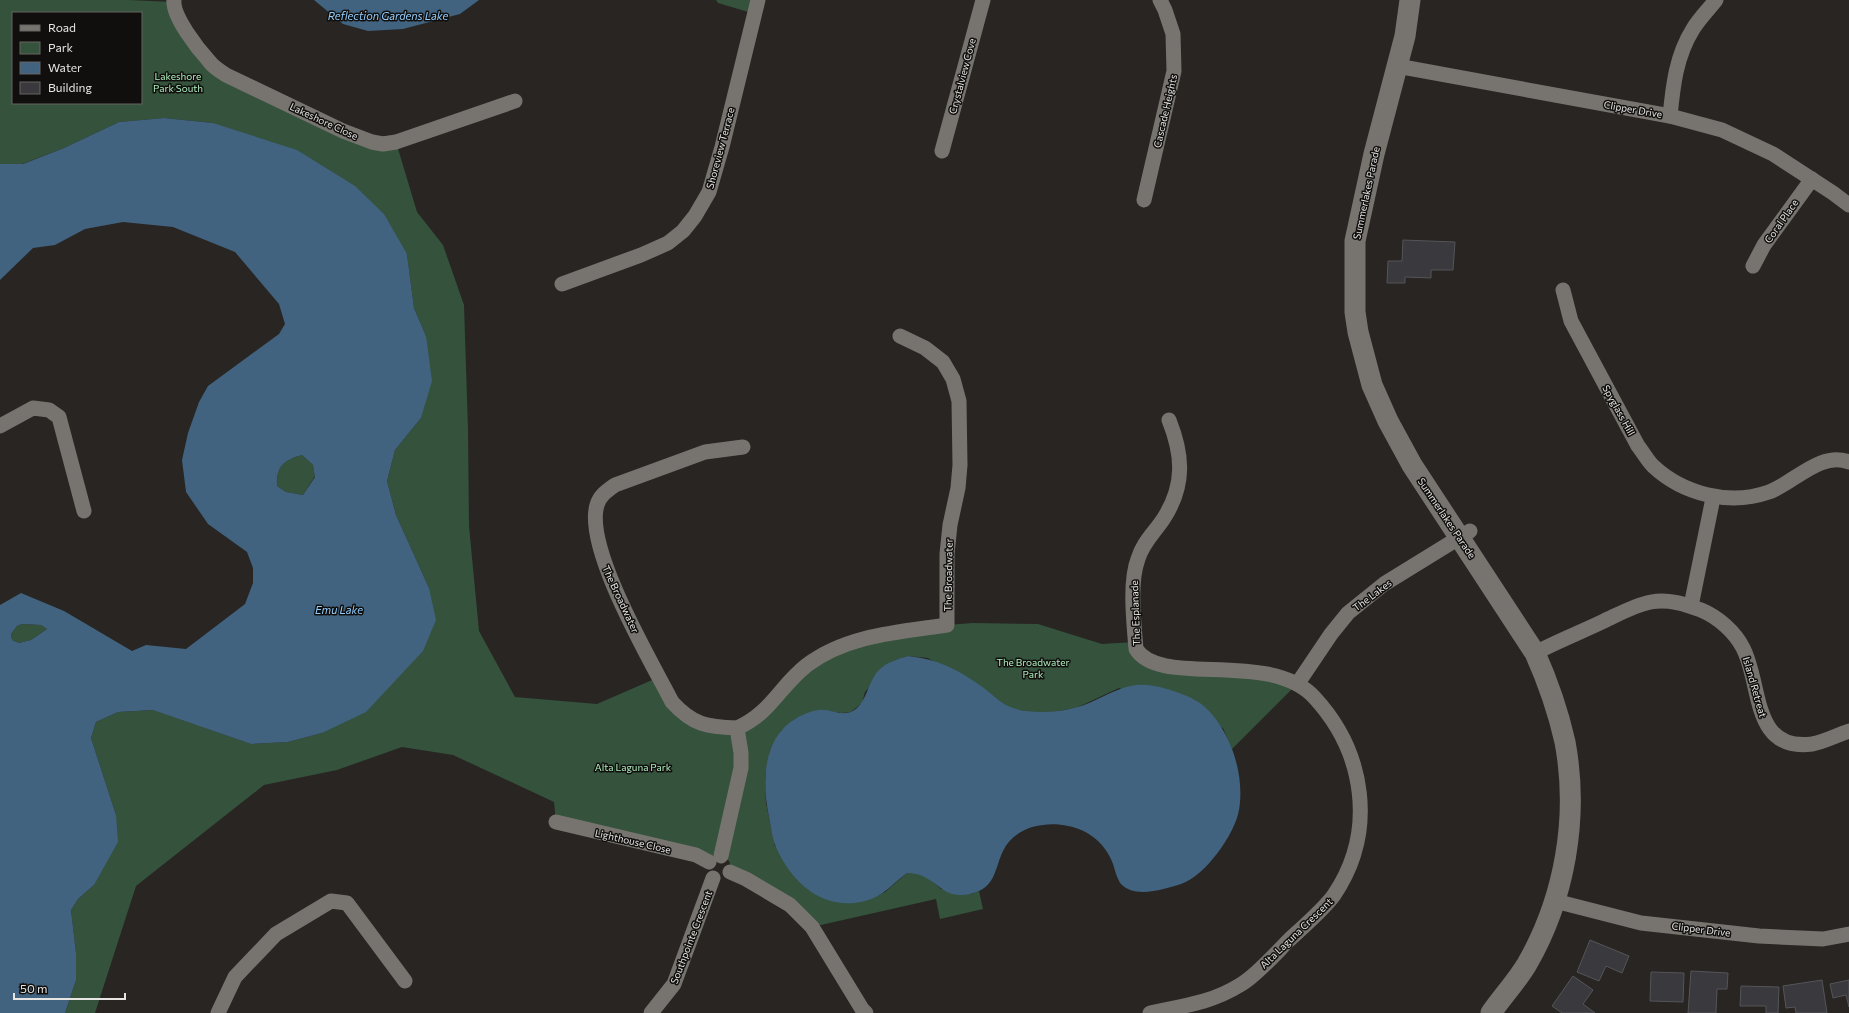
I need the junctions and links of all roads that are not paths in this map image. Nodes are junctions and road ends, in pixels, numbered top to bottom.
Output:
1 (174, 0) edge
2 (758, 0) edge
3 (983, 0) edge
4 (1160, 0) edge
5 (1410, 0) edge
6 (1422, 0) edge
7 (1716, 0) edge
8 (1403, 67) junction
9 (515, 101) dead end
10 (1670, 116) junction
11 (942, 152) dead end
12 (1812, 179) junction
13 (1144, 200) dead end
14 (1849, 205) edge
15 (1753, 266) dead end
16 (562, 284) dead end
17 (1563, 290) dead end
18 (900, 336) dead end
19 (1168, 420) dead end
20 (0, 426) edge
21 (743, 446) dead end
22 (1849, 462) edge
23 (1713, 498) junction
24 (84, 511) dead end
25 (1465, 534) junction
26 (1691, 606) junction
27 (1540, 650) junction
28 (1298, 683) junction
29 (737, 728) junction
30 (1849, 731) edge
31 (556, 822) dead end
32 (715, 859) junction
33 (730, 872) junction
34 (713, 878) junction
35 (1561, 903) junction
36 (1849, 934) edge
37 (405, 981) dead end
38 (218, 1013) edge
39 (651, 1013) edge
40 (866, 1013) edge
41 (1150, 1013) edge
42 (1491, 1013) edge
43 (1507, 1013) edge

1 - 9 street, Lakeshore Close
2 - 16 street, Shoreview Terrace
3 - 11 street, Crystalview Cove
4 - 13 street, Cascade Heights
5 - 8 street, Summerlakes Parade
6 - 8 street, Summerlakes Parade
7 - 10 street
8 - 10 street, Clipper Drive
8 - 25 street, Summerlakes Parade
10 - 12 street, Clipper Drive
12 - 14 street, Clipper Drive
12 - 15 street, Coral Place
17 - 23 street, Spyglass Hill
18 - 29 street, The Broadwater
19 - 28 street, The Esplanade
20 - 24 street
21 - 29 street, The Broadwater
22 - 23 street, Spyglass Hill
23 - 26 street
25 - 27 street, Summerlakes Parade
25 - 28 street, The Lakes
26 - 27 street, Island Retreat
26 - 30 street, Island Retreat
27 - 35 street, Summerlakes Parade
28 - 41 street, Alta Laguna Crescent
29 - 32 street
31 - 32 street, Lighthouse Close
32 - 33 street
32 - 34 street
33 - 34 street
33 - 40 street
34 - 39 street, Southpointe Crescent
35 - 36 street, Clipper Drive
35 - 42 street, Summerlakes Parade
35 - 43 street, Summerlakes Parade
37 - 38 street

